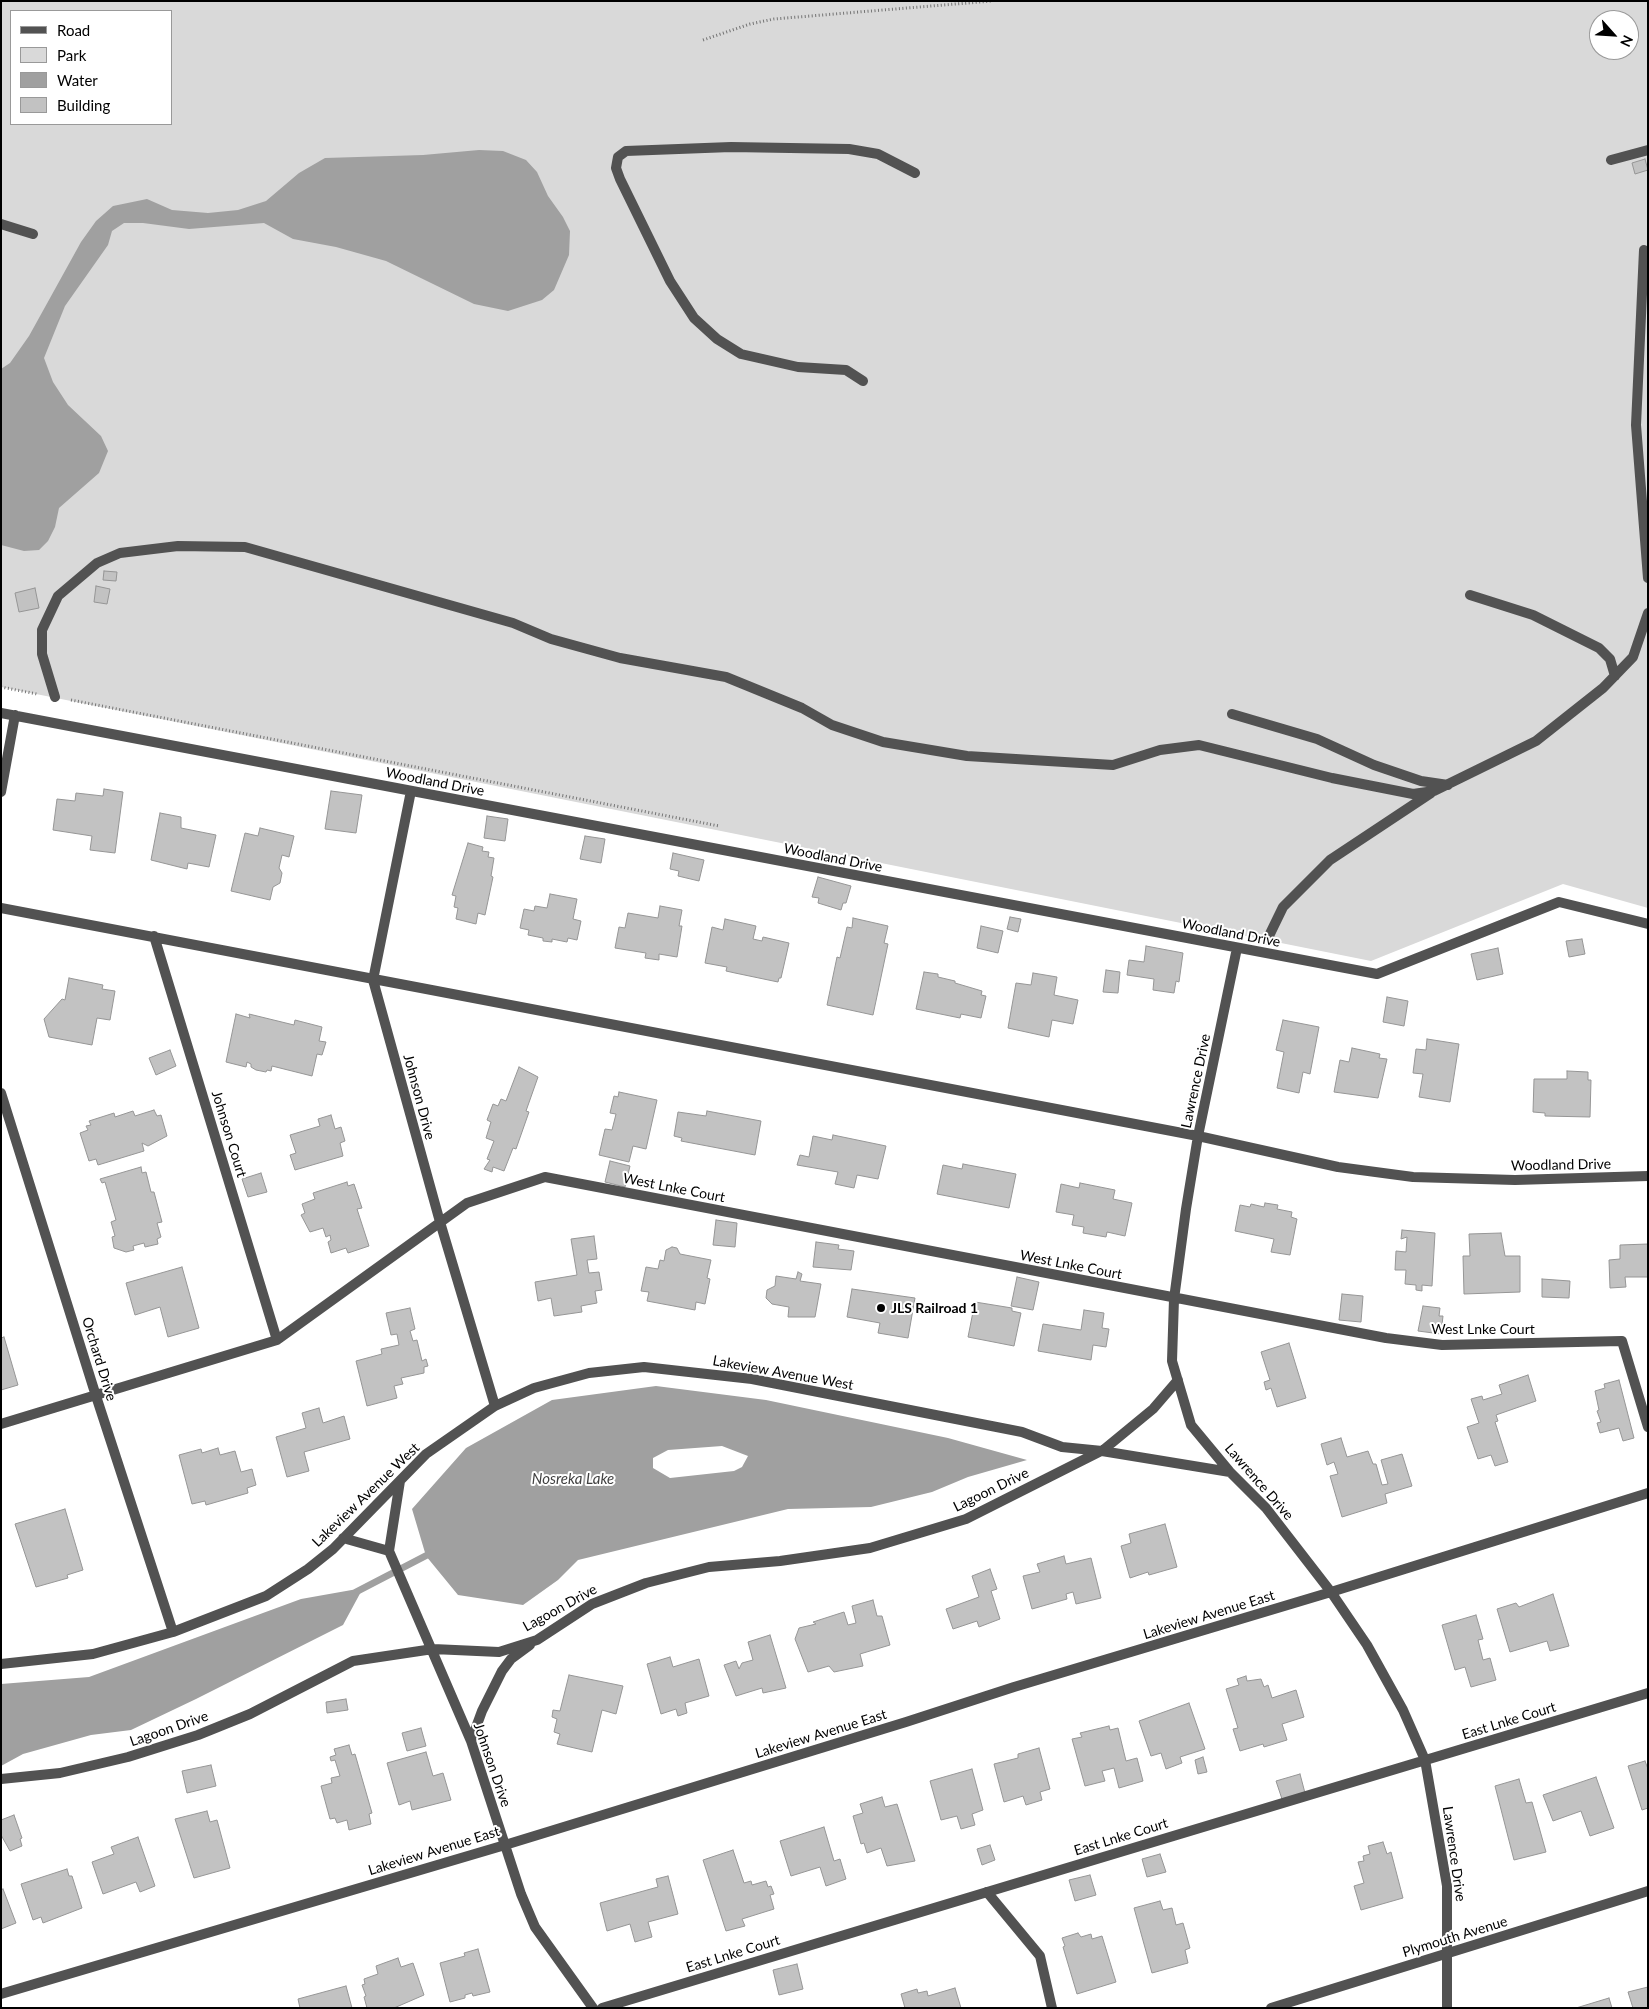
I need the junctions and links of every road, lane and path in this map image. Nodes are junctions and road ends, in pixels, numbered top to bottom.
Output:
1 (992, 1) edge
2 (703, 40) dead end
3 (1648, 150) edge
4 (1611, 160) dead end
5 (915, 173) dead end
6 (1, 224) edge
7 (33, 234) dead end
8 (1644, 250) dead end
9 (863, 381) dead end
10 (1648, 578) edge
11 (1470, 595) dead end
12 (1648, 613) edge
13 (1615, 676) junction
14 (1, 687) edge
15 (55, 697) junction
16 (1, 713) edge
17 (1232, 714) dead end
18 (15, 715) junction
19 (1448, 785) junction
20 (411, 791) junction
21 (1434, 791) junction
22 (1, 792) edge
23 (719, 826) dead end
24 (1, 908) edge
25 (1648, 924) edge
26 (154, 936) junction
27 (1267, 940) dead end
28 (1237, 948) junction
29 (373, 980) junction
30 (1, 1093) edge
31 (1198, 1136) junction
32 (1648, 1176) edge
33 (440, 1222) junction
34 (1174, 1299) junction
35 (277, 1340) junction
36 (1178, 1380) junction
37 (96, 1396) junction
38 (495, 1406) junction
39 (1, 1424) edge
40 (1648, 1427) edge
41 (1102, 1451) junction
42 (1230, 1472) junction
43 (400, 1481) junction
44 (1648, 1493) edge
45 (343, 1538) junction
46 (388, 1551) junction
47 (1331, 1592) junction
48 (173, 1632) junction
49 (537, 1640) junction
50 (433, 1649) junction
51 (1, 1664) edge
52 (1648, 1693) edge
53 (471, 1742) junction
54 (1425, 1760) junction
55 (1, 1779) edge
56 (505, 1845) junction
57 (1648, 1891) edge
58 (987, 1892) junction
59 (1448, 1954) junction
60 (1, 1994) edge
61 (593, 2008) edge
62 (602, 2008) edge
63 (1052, 2008) edge
64 (1271, 2008) edge
65 (1447, 2008) edge

1 - 2 path
3 - 4 street
5 - 9 street
6 - 7 street
8 - 10 street
11 - 13 street
12 - 13 street
13 - 19 street
14 - 15 path
15 - 21 street
15 - 23 path
16 - 18 street, Woodland Drive
17 - 19 street
18 - 20 street, Woodland Drive
18 - 22 street
19 - 21 street
20 - 28 street, Woodland Drive
20 - 29 street, Johnson Drive
21 - 27 street
24 - 26 street, Woodland Drive
25 - 28 street, Woodland Drive
26 - 29 street, Woodland Drive
26 - 35 street, Johnson Court
28 - 31 street, Lawrence Drive
29 - 31 street, Woodland Drive
29 - 33 street, Johnson Drive
30 - 37 street, Orchard Drive
31 - 32 street, Woodland Drive
31 - 34 street, Lawrence Drive
33 - 34 street, West Lnke Court
33 - 35 street, West Lnke Court
33 - 38 street, Johnson Drive
34 - 36 street, Lawrence Drive
34 - 40 street, West Lnke Court
35 - 37 street, West Lnke Court
36 - 41 street, Lagoon Drive
36 - 42 street, Lawrence Drive
37 - 39 street
37 - 48 street, Orchard Drive
38 - 41 street, Lakeview Avenue West
38 - 43 street, Lakeview Avenue West
41 - 42 street
41 - 49 street, Lagoon Drive
42 - 47 street, Lawrence Drive
43 - 45 street, Lakeview Avenue West
43 - 46 street
44 - 47 street, Lakeview Avenue East
45 - 46 street
45 - 48 street, Lakeview Avenue West
46 - 50 street, Johnson Drive
47 - 54 street, Lawrence Drive
47 - 56 street, Lakeview Avenue East
48 - 51 street, Lakeview Avenue West
49 - 50 street, Lagoon Drive
49 - 53 street
50 - 53 street, Johnson Drive
50 - 55 street, Lagoon Drive
52 - 54 street, East Lnke Court
53 - 56 street, Johnson Drive
54 - 58 street, East Lnke Court
54 - 59 street, Lawrence Drive
56 - 60 street, Lakeview Avenue East
56 - 61 street, Johnson Drive
57 - 59 street, Plymouth Avenue
58 - 62 street, East Lnke Court
58 - 63 street
59 - 64 street, Plymouth Avenue
59 - 65 street, Lawrence Drive

